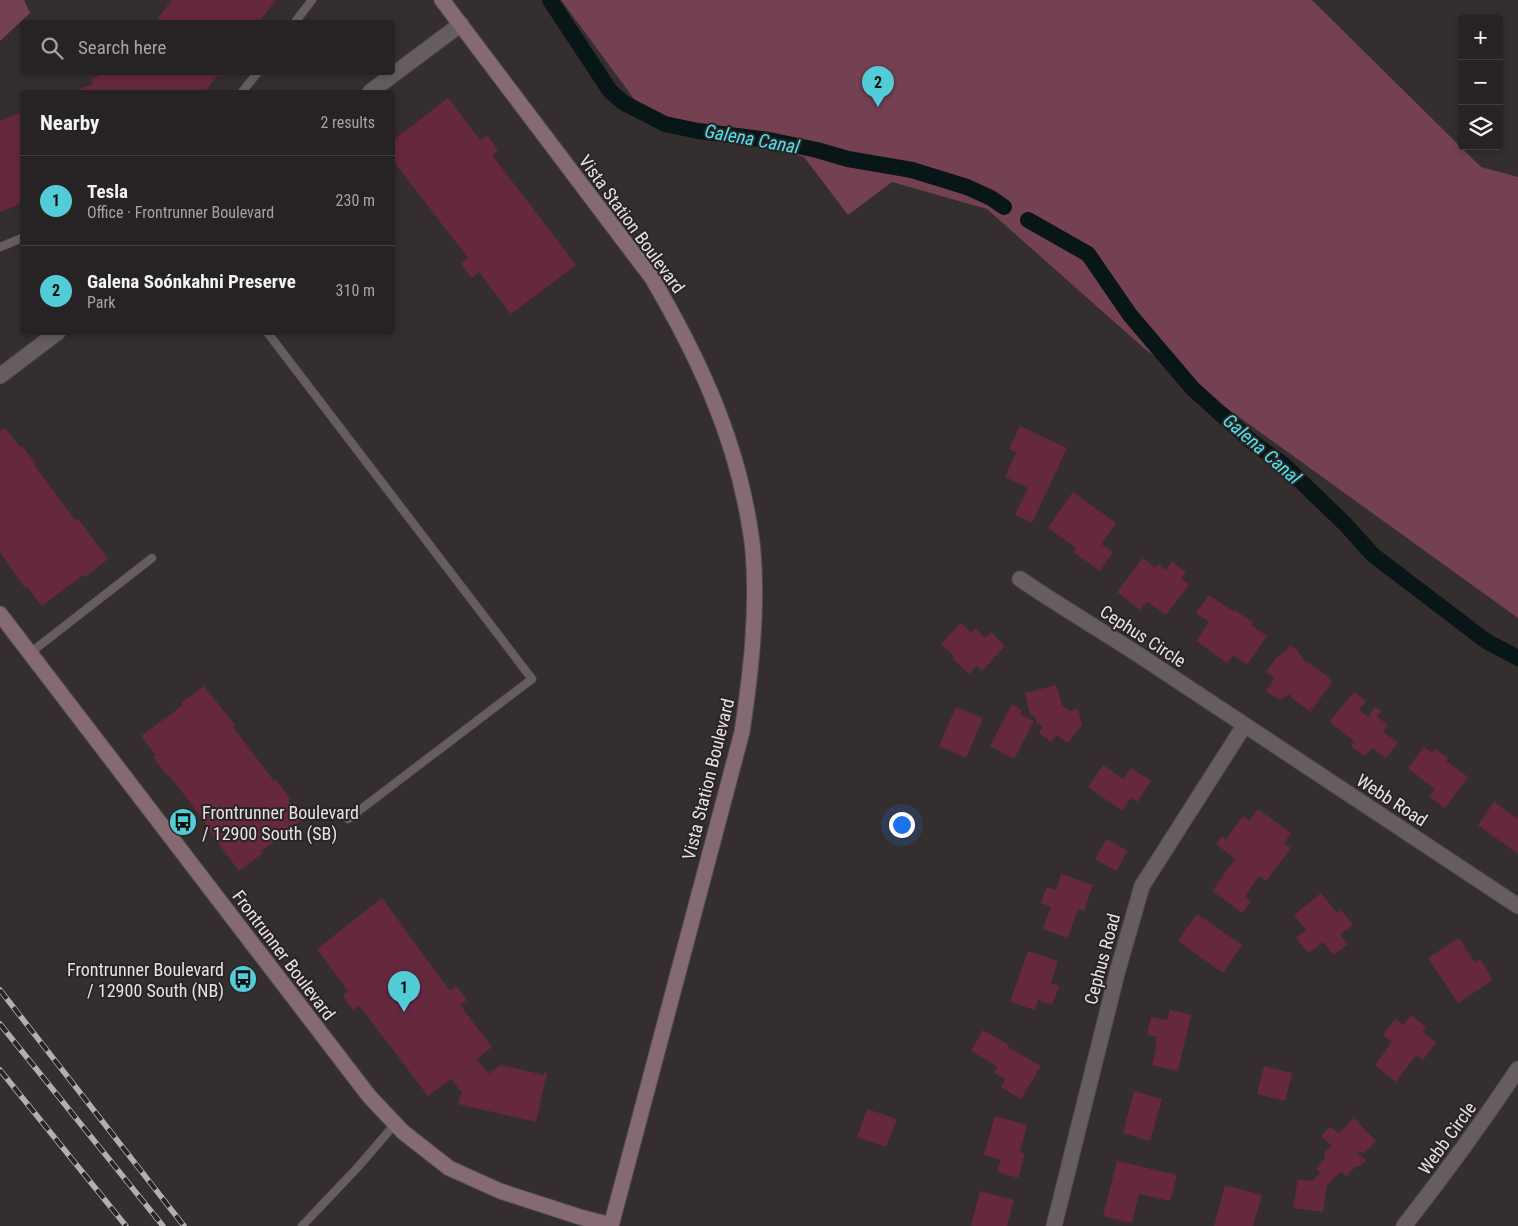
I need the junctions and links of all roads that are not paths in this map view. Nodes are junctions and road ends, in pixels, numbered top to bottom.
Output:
1 (312, 0) edge
2 (442, 0) edge
3 (297, 20) edge
4 (460, 24) junction
5 (395, 73) edge
6 (256, 75) edge
7 (392, 75) edge
8 (244, 90) edge
9 (373, 90) edge
10 (20, 239) edge
11 (0, 247) edge
12 (54, 335) edge
13 (269, 335) edge
14 (0, 376) edge
15 (152, 558) dead end
16 (1020, 579) dead end
17 (0, 614) edge
18 (30, 653) junction
19 (1244, 726) junction
20 (348, 819) dead end
21 (1518, 906) edge
22 (1518, 1069) edge
23 (395, 1124) junction
24 (611, 1225) edge
25 (302, 1226) edge
26 (1054, 1226) edge
27 (1404, 1226) edge

1 - 3 lane
2 - 4 street, Vista Station Boulevard
4 - 5 street
4 - 24 street, Vista Station Boulevard
6 - 8 lane
7 - 9 street
10 - 11 lane
12 - 14 street
13 - 20 lane
15 - 18 lane
16 - 19 street, Cephus Circle
17 - 18 street, Frontrunner Boulevard
18 - 23 street, Frontrunner Boulevard
19 - 21 street, Webb Road
19 - 26 street, Cephus Road
22 - 27 street, Webb Circle
23 - 24 street, Frontrunner Boulevard
23 - 25 lane

